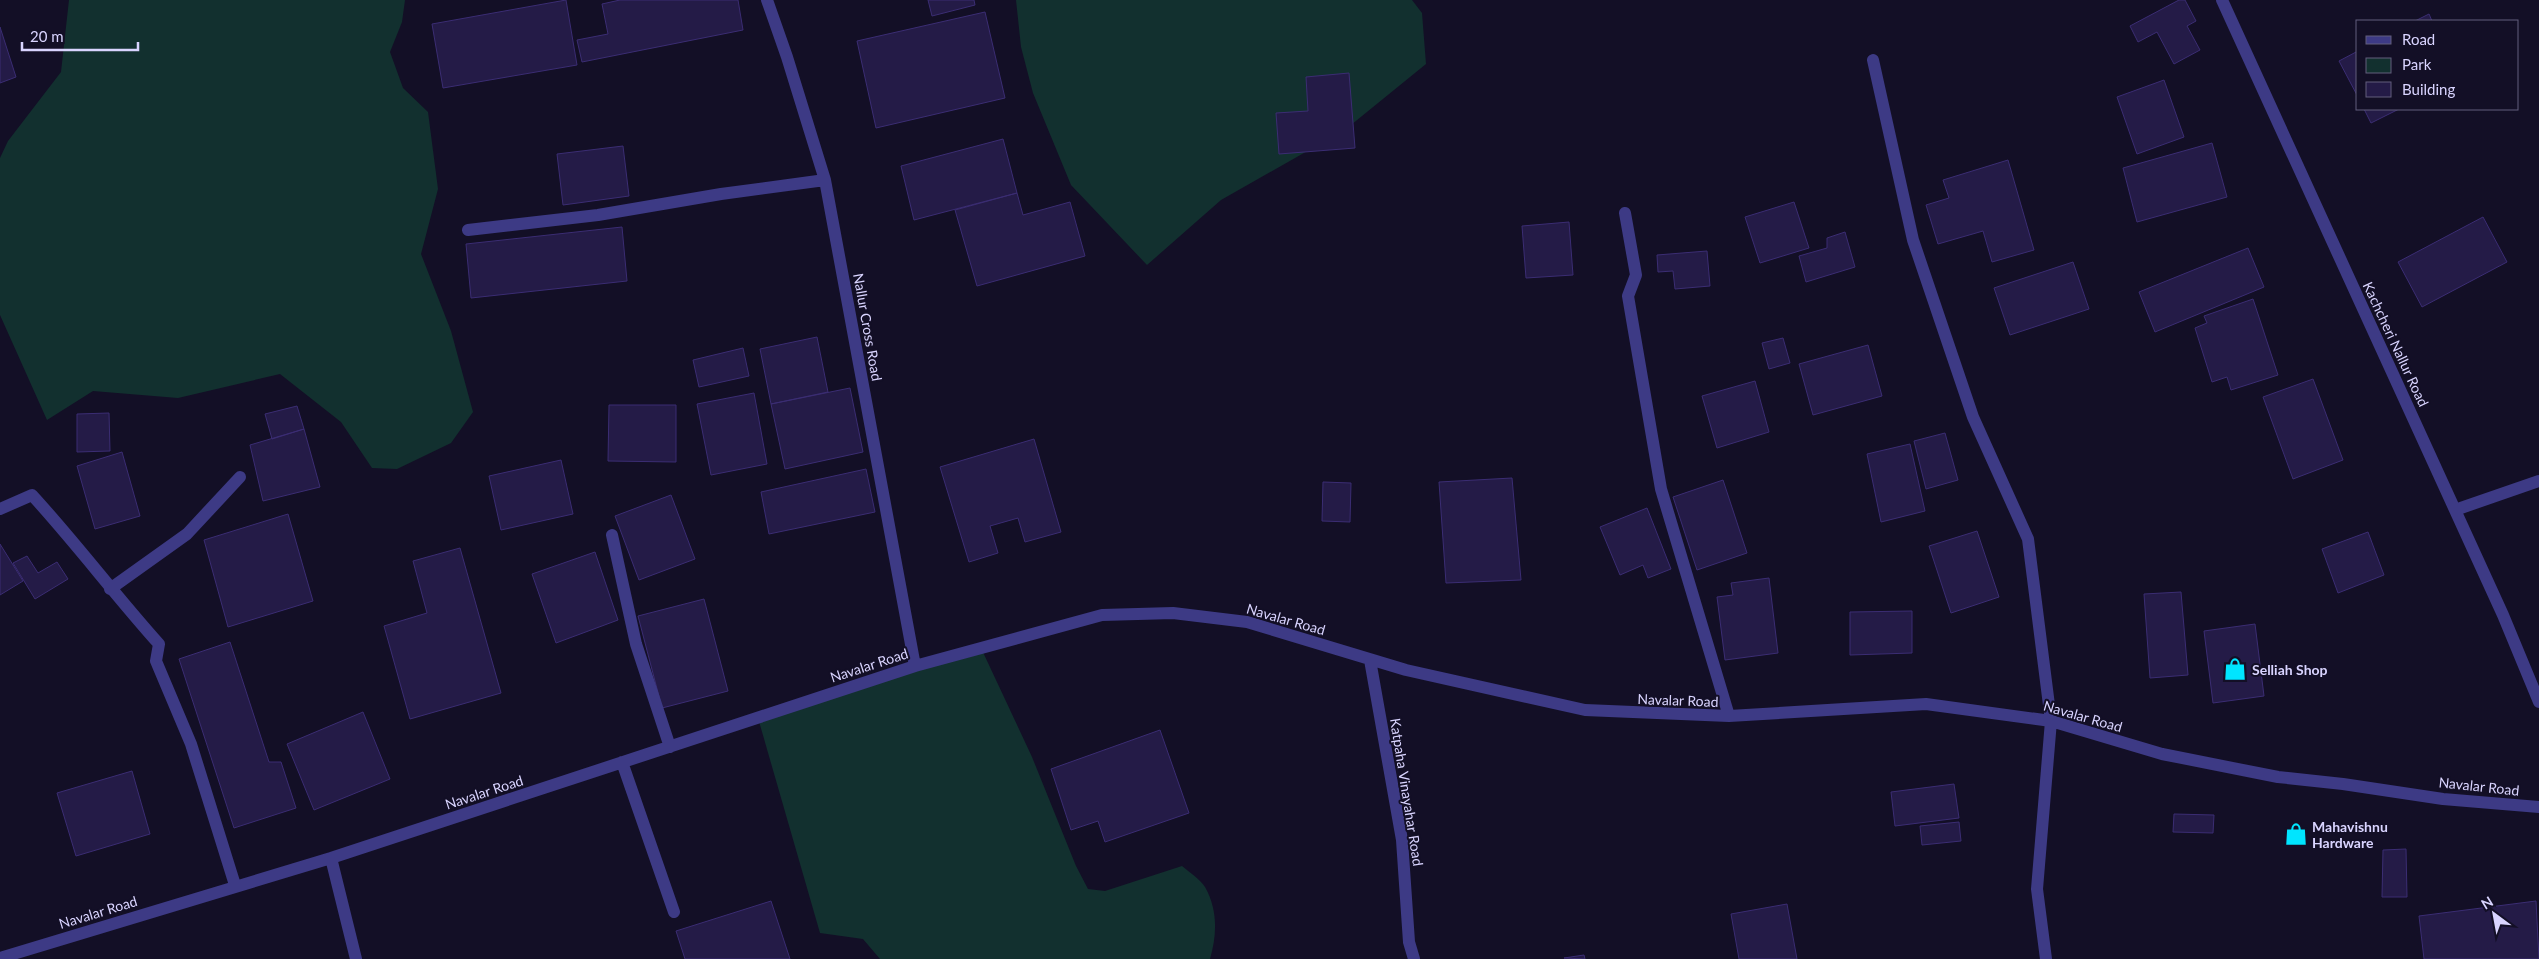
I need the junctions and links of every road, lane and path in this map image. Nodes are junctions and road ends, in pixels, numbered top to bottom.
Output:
1 (767, 0) edge
2 (2222, 0) edge
3 (1873, 60) dead end
4 (825, 180) junction
5 (1625, 213) dead end
6 (468, 230) dead end
7 (240, 477) dead end
8 (2539, 481) edge
9 (0, 509) edge
10 (2456, 510) junction
11 (612, 535) dead end
12 (110, 589) junction
13 (1370, 660) junction
14 (915, 666) junction
15 (2539, 702) edge
16 (1729, 716) junction
17 (2051, 721) junction
18 (670, 746) junction
19 (622, 762) junction
20 (2539, 807) edge
21 (331, 858) junction
22 (235, 885) junction
23 (674, 912) dead end
24 (0, 958) edge
25 (356, 959) edge
26 (1414, 959) edge
27 (2046, 959) edge

1 - 4 street, Nallur Cross Road
2 - 10 street, Kachcheri Nallur Road
3 - 17 street
4 - 6 street
4 - 14 street, Nallur Cross Road
5 - 16 street
7 - 12 street
8 - 10 street
9 - 12 street
10 - 15 street, Kachcheri Nallur Road
11 - 18 street
12 - 22 street
13 - 14 street, Navalar Road
13 - 16 street, Navalar Road
13 - 26 street, Katpaha Vinayahar Road
14 - 18 street, Navalar Road
16 - 17 street, Navalar Road
17 - 20 street, Navalar Road
17 - 27 street
18 - 19 street, Navalar Road
19 - 21 street, Navalar Road
19 - 23 street
21 - 22 street, Navalar Road
21 - 25 street
22 - 24 street, Navalar Road

